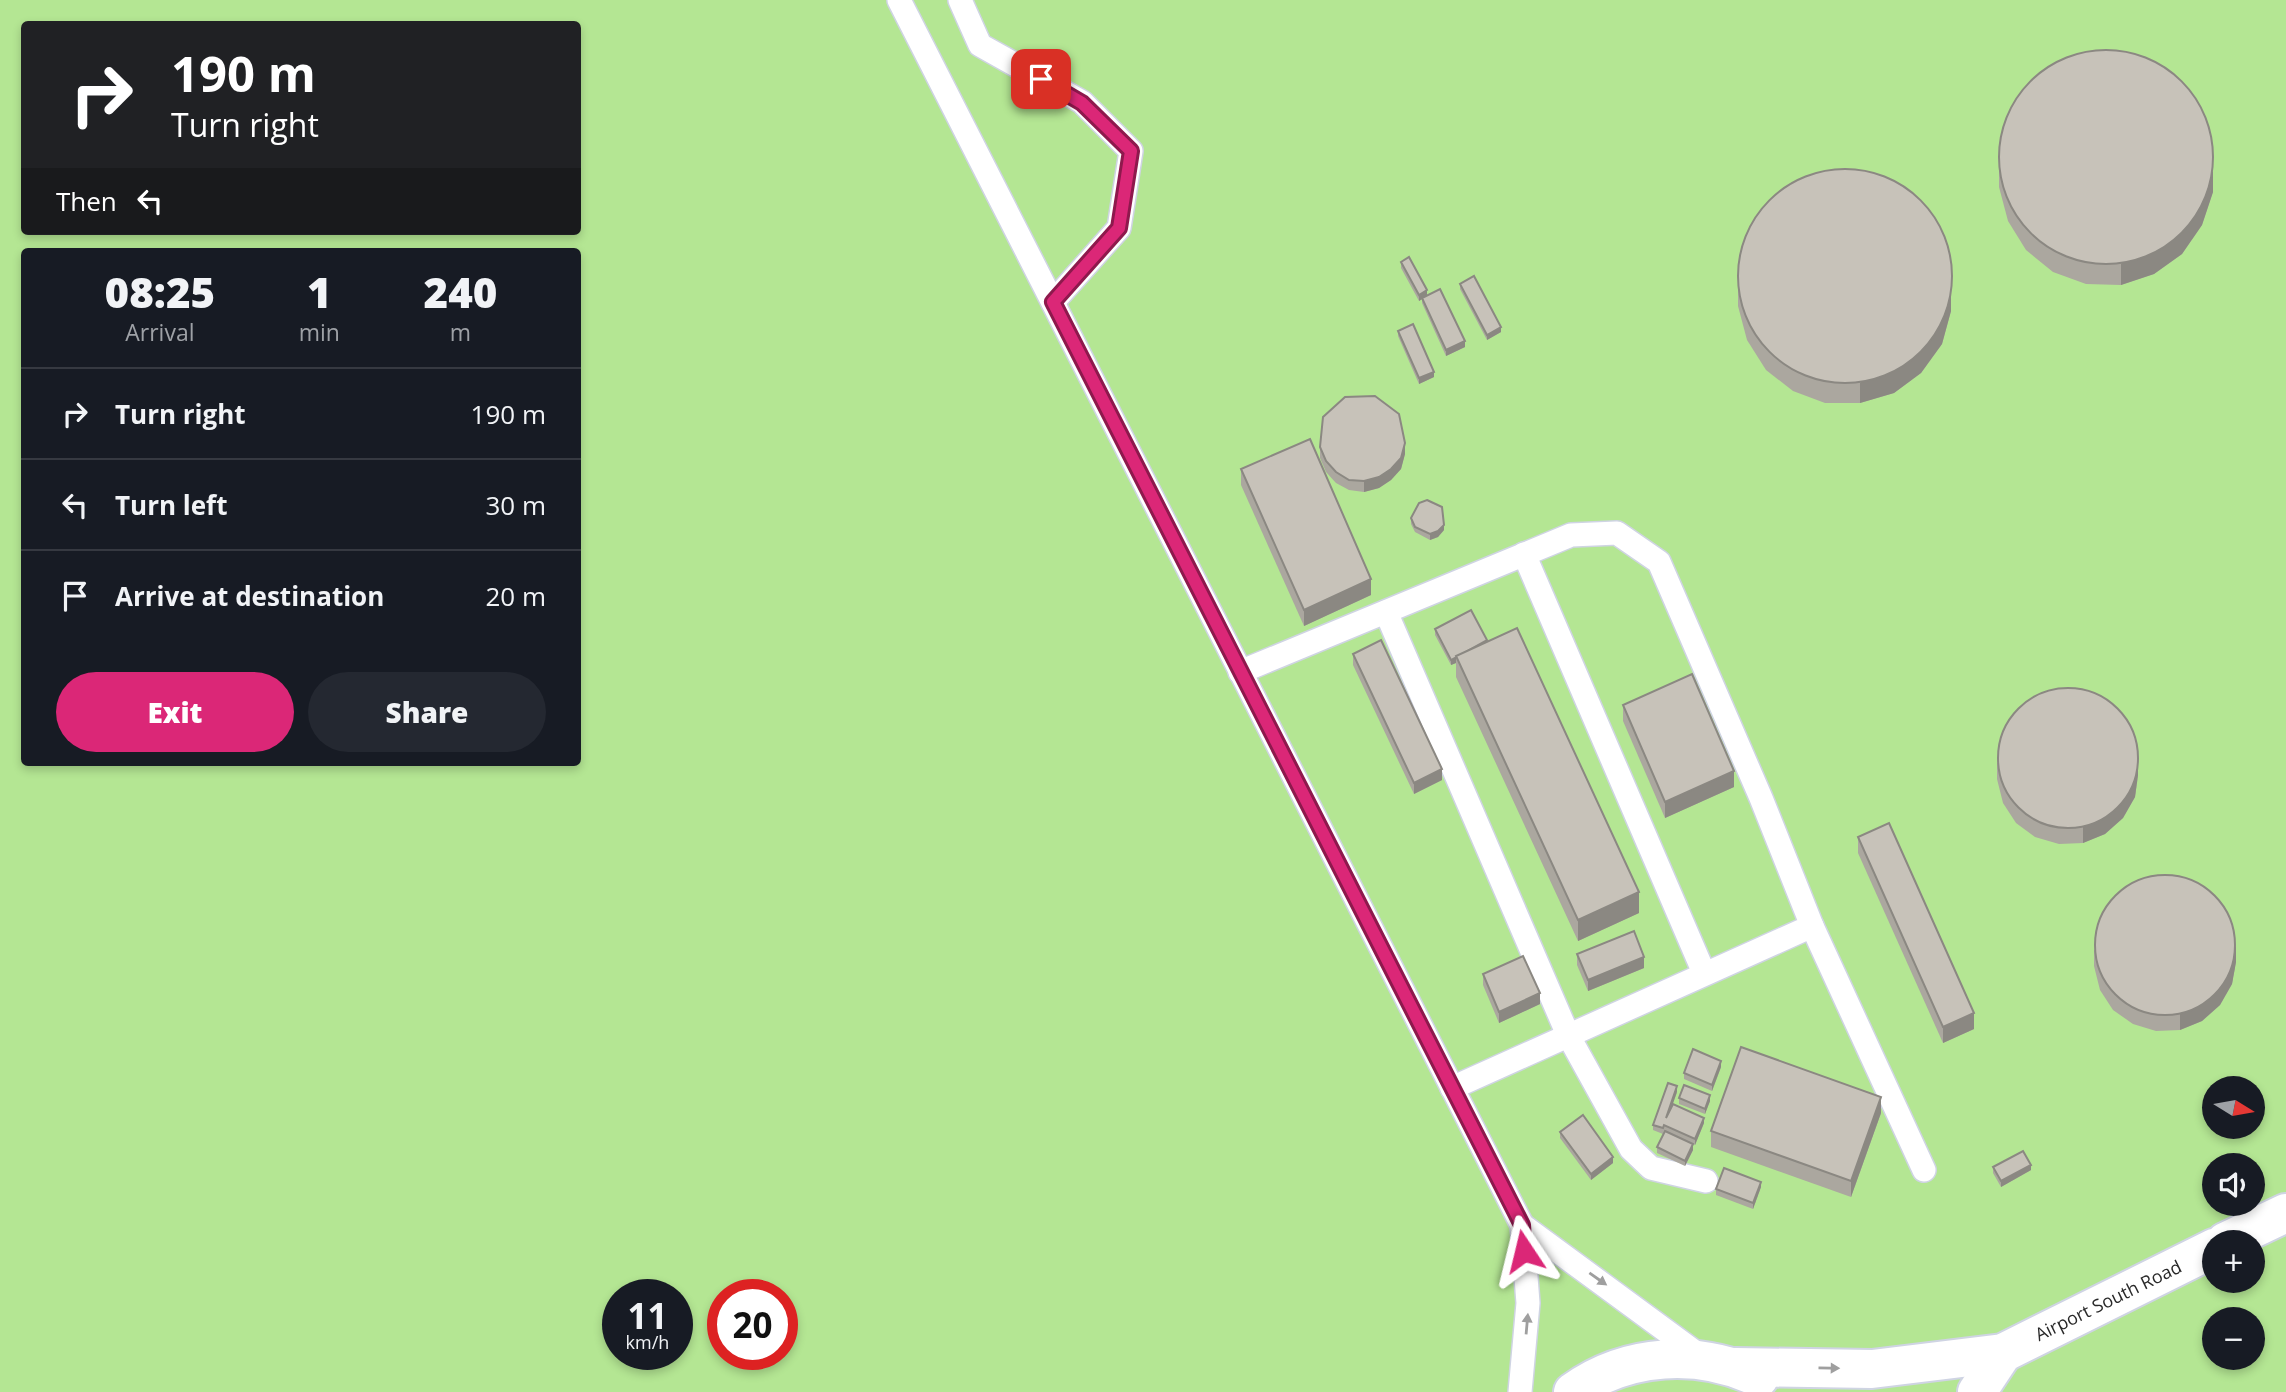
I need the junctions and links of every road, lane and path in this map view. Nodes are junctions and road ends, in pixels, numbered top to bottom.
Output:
1 (899, 0) edge
2 (960, 0) edge
3 (1053, 302) junction
4 (1524, 554) junction
5 (1385, 612) junction
6 (1240, 672) junction
7 (1812, 926) junction
8 (1704, 973) junction
9 (1568, 1035) junction
10 (1452, 1088) junction
11 (1924, 1170) dead end
12 (1706, 1181) dead end
13 (2286, 1213) edge
14 (1522, 1225) junction
15 (2250, 1230) edge
16 (2202, 1254) edge
17 (2003, 1353) junction
18 (1720, 1363) junction
19 (1520, 1392) edge
20 (1573, 1392) edge
21 (1787, 1392) edge
22 (1976, 1392) edge

1 - 3 lane
2 - 3 lane
3 - 6 lane
4 - 5 lane
4 - 7 lane
4 - 8 lane
5 - 6 lane
5 - 9 lane
6 - 10 lane
7 - 8 lane
7 - 11 lane
8 - 9 lane
9 - 10 lane
9 - 12 lane
10 - 14 lane
13 - 15 street
14 -> 18 lane
19 -> 14 lane
16 - 17 street, Airport South Road
18 -> 17 street
17 - 22 street
18 - 20 street
18 - 21 street

